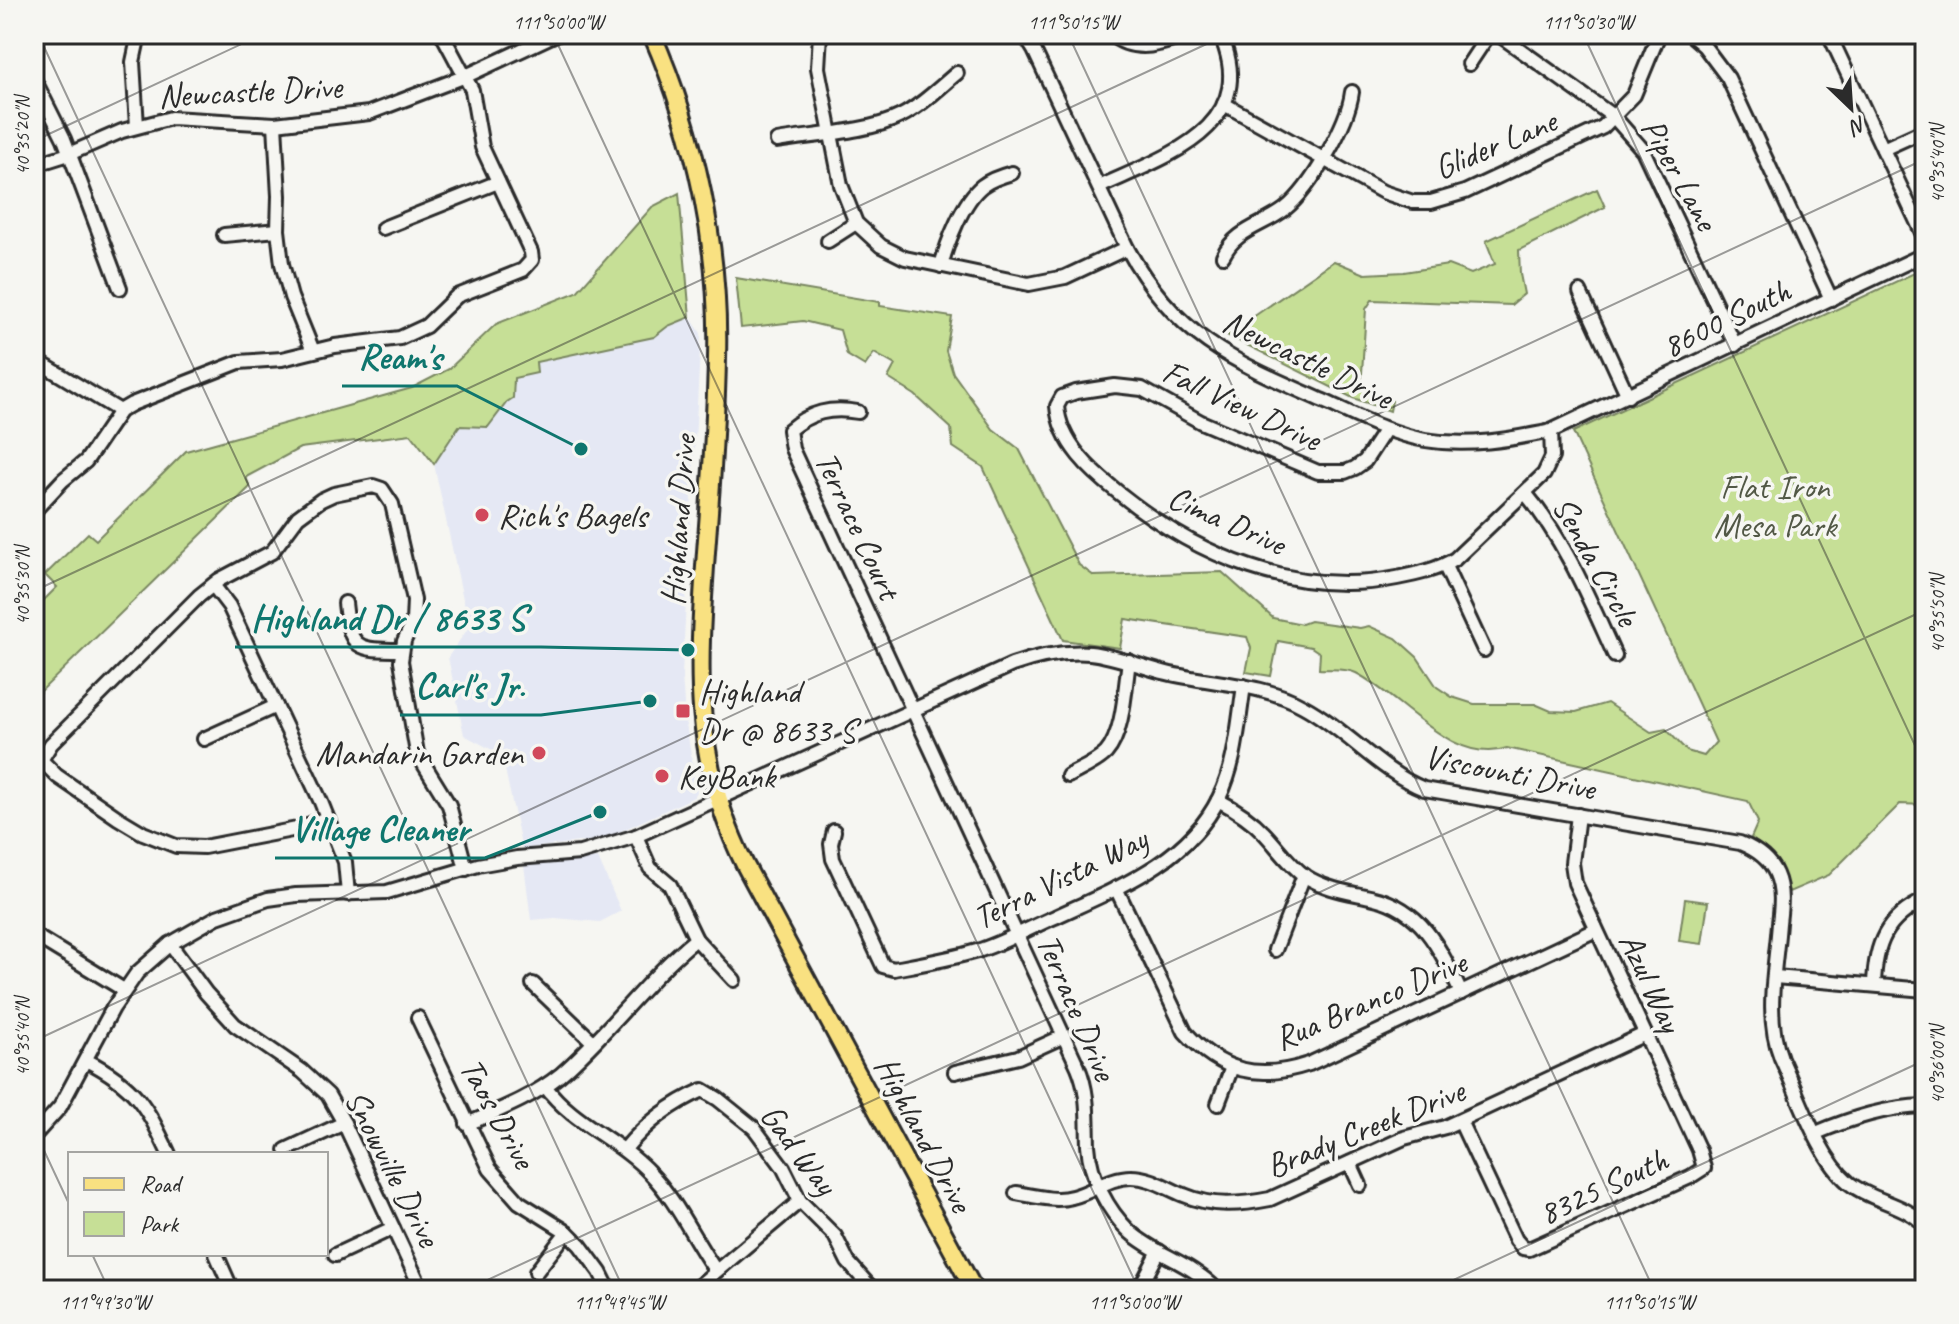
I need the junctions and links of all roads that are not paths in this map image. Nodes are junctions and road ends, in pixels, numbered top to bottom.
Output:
1 (139, 34) edge
2 (442, 34) edge
3 (556, 34) edge
4 (652, 34) edge
5 (820, 34) edge
6 (1024, 34) edge
7 (1110, 34) edge
8 (1191, 34) edge
9 (1220, 34) edge
10 (1489, 34) edge
11 (1498, 34) edge
12 (1659, 34) edge
13 (1690, 34) edge
14 (1829, 34) edge
15 (1469, 64) dead end
16 (957, 73) dead end
17 (466, 76) junction
18 (34, 79) edge
19 (1352, 92) dead end
20 (1224, 104) junction
21 (1614, 117) junction
22 (275, 124) junction
23 (137, 126) junction
24 (1925, 130) edge
25 (830, 133) junction
26 (777, 141) dead end
27 (1883, 149) junction
28 (69, 154) junction
29 (1324, 158) junction
30 (34, 165) edge
31 (1012, 173) dead end
32 (498, 182) junction
33 (1099, 187) junction
34 (856, 223) junction
35 (383, 228) dead end
36 (278, 230) junction
37 (224, 235) dead end
38 (1925, 239) edge
39 (828, 241) dead end
40 (1127, 248) junction
41 (1925, 254) edge
42 (1223, 256) dead end
43 (941, 266) junction
44 (120, 288) dead end
45 (1580, 292) dead end
46 (1831, 299) junction
47 (1735, 345) junction
48 (313, 351) junction
49 (34, 359) edge
50 (1628, 396) junction
51 (1058, 400) joint
52 (120, 411) junction
53 (858, 412) dead end
54 (1386, 429) junction
55 (1551, 431) junction
56 (1526, 494) junction
57 (34, 511) edge
58 (1445, 566) junction
59 (213, 585) junction
60 (345, 603) dead end
61 (401, 650) junction
62 (1484, 650) dead end
63 (1615, 656) dead end
64 (1129, 661) junction
65 (1244, 686) junction
66 (276, 706) junction
67 (912, 710) junction
68 (204, 739) dead end
69 (1068, 776) dead end
70 (718, 798) junction
71 (1218, 800) junction
72 (1578, 815) junction
73 (327, 818) junction
74 (834, 831) dead end
75 (636, 836) junction
76 (466, 869) junction
77 (1304, 875) junction
78 (1116, 888) junction
79 (348, 894) junction
80 (1925, 900) edge
81 (1596, 930) junction
82 (1016, 934) junction
83 (34, 935) edge
84 (696, 939) junction
85 (170, 944) junction
86 (1275, 950) dead end
87 (1775, 977) junction
88 (734, 980) dead end
89 (533, 984) dead end
90 (1874, 985) junction
91 (124, 990) junction
92 (1925, 990) edge
93 (1461, 993) junction
94 (418, 1018) dead end
95 (1645, 1034) junction
96 (1064, 1036) junction
97 (593, 1042) junction
98 (86, 1060) junction
99 (1232, 1067) junction
100 (955, 1072) dead end
101 (545, 1086) junction
102 (1218, 1104) dead end
103 (1925, 1106) edge
104 (1460, 1121) junction
105 (344, 1123) junction
106 (467, 1124) junction
107 (1816, 1133) junction
108 (34, 1136) edge
109 (625, 1149) junction
110 (286, 1150) dead end
111 (168, 1152) edge
112 (1350, 1163) junction
113 (1704, 1168) joint
114 (1360, 1185) dead end
115 (1098, 1186) junction
116 (1016, 1193) dead end
117 (800, 1201) junction
118 (1925, 1225) edge
119 (393, 1228) junction
120 (567, 1232) junction
121 (1159, 1251) junction
122 (335, 1255) dead end
123 (217, 1256) edge
124 (716, 1271) junction
125 (536, 1272) dead end
126 (1925, 1289) edge
127 (232, 1290) edge
128 (422, 1290) edge
129 (609, 1290) edge
130 (694, 1290) edge
131 (873, 1290) edge
132 (974, 1290) edge
133 (1131, 1290) edge
134 (1217, 1290) edge
135 (1918, 1290) edge

1 - 23 street
2 - 17 street
3 - 17 street, Newcastle Drive
4 - 70 main road, Highland Drive
5 - 25 street
6 - 33 street, Newcastle Drive
7 - 8 street
9 - 20 street
10 - 15 street
11 - 21 street, Piper Lane
12 - 21 street, Glider Lane
13 - 46 street
14 - 27 street
16 - 25 street
17 - 22 street, Newcastle Drive
17 - 32 street
18 - 28 street
19 - 29 street
20 - 29 street, Glider Lane
20 - 33 street
21 - 29 street, Glider Lane
21 - 47 street, Piper Lane
22 - 23 street, Newcastle Drive
22 - 36 street
23 - 28 street, Newcastle Drive
24 - 27 street
25 - 26 street
25 - 34 street
27 - 38 street
28 - 30 street, Newcastle Drive
28 - 44 street
29 - 42 street
31 - 43 street
32 - 35 street
32 - 48 street
33 - 40 street, Newcastle Drive
34 - 39 street
34 - 43 street
36 - 37 street
36 - 48 street
40 - 43 street
40 - 54 street, Newcastle Drive
41 - 46 street, 8600 South
45 - 50 street
46 - 47 street, 8600 South
47 - 50 street, 8600 South
48 - 52 street
49 - 52 street
50 - 55 street, 8600 South
51 - 54 street, Fall View Drive
51 - 58 street, Cima Drive
52 - 57 street
53 - 67 street, Terrace Court
54 - 55 street, Newcastle Drive
55 - 56 street, Cima Drive
56 - 58 street, Cima Drive
56 - 63 street, Senda Circle
58 - 62 street
59 - 61 street
59 - 66 street
59 - 73 street
60 - 61 street
61 - 76 street
64 - 65 street, Viscounti Drive
64 - 67 street, Viscounti Drive
64 - 69 street
65 - 71 street, Terra Vista Way
65 - 72 street, Viscounti Drive
66 - 68 street
66 - 73 street
67 - 70 street, Viscounti Drive
67 - 82 street, Terrace Drive
70 - 75 street, Viscounti Drive
70 - 132 main road, Highland Drive
71 - 77 street
71 - 78 street, Terra Vista Way
72 - 81 street, Azul Way
72 - 87 street, Viscounti Drive
73 - 79 street
74 - 82 street, Terra Vista Way
75 - 76 street, Viscounti Drive
75 - 84 street
76 - 79 street, Viscounti Drive
77 - 86 street
77 - 93 street
78 - 82 street, Terra Vista Way
78 - 99 street, Rua Branco Drive
79 - 85 street, Viscounti Drive
80 - 90 street
81 - 93 street, Rua Branco Drive
81 - 95 street, Azul Way
82 - 96 street, Terrace Drive
83 - 91 street
84 - 88 street
84 - 97 street
85 - 91 street, Viscounti Drive
85 - 105 street, Snowville Drive
87 - 90 street
87 - 107 street, Viscounti Drive
89 - 97 street
90 - 92 street
91 - 98 street, Viscounti Drive
93 - 99 street, Rua Branco Drive
94 - 106 street, Taos Drive
95 - 104 street, Brady Creek Drive
95 - 113 street, Azul Way
96 - 100 street
96 - 115 street, Terrace Drive
97 - 101 street
98 - 108 street, Viscounti Drive
98 - 111 street
99 - 102 street
101 - 106 street
101 - 109 street
103 - 107 street
104 - 112 street, Brady Creek Drive
104 - 113 street, 8325 South
105 - 110 street
105 - 119 street, Snowville Drive
106 - 120 street, Taos Drive
107 - 118 street, Viscounti Drive
109 - 117 street, Gad Way
109 - 124 street
112 - 114 street
112 - 115 street, Brady Creek Drive
115 - 116 street, Brady Creek Drive
115 - 121 street, Terrace Drive
117 - 124 street
117 - 131 street, Gad Way
119 - 122 street
119 - 128 street, Snowville Drive
120 - 125 street
120 - 129 street, Taos Drive
121 - 133 street
121 - 134 street, Terrace Drive
123 - 127 street
124 - 130 street
126 - 135 street

